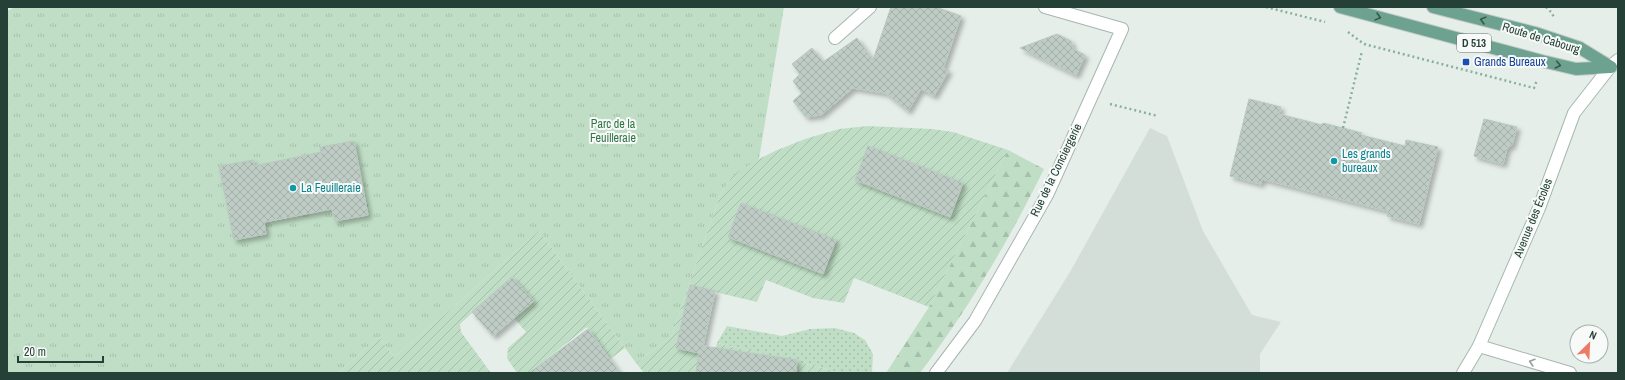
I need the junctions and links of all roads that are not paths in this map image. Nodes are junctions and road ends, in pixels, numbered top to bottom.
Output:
1 (870, 7) edge
2 (1045, 7) edge
3 (1340, 7) edge
4 (1433, 7) edge
5 (835, 38) dead end
6 (1615, 65) edge
7 (1479, 346) junction
8 (936, 373) edge
9 (1462, 373) edge
10 (1570, 373) edge

1 - 5 street
2 - 8 street, Rue de la Conciergerie
3 -> 6 main road, Route de Cabourg / D 513
6 -> 4 main road, Route de Cabourg / D 513
6 - 7 street, Avenue des Écoles
7 - 9 street, Avenue des Écoles
10 -> 7 street

